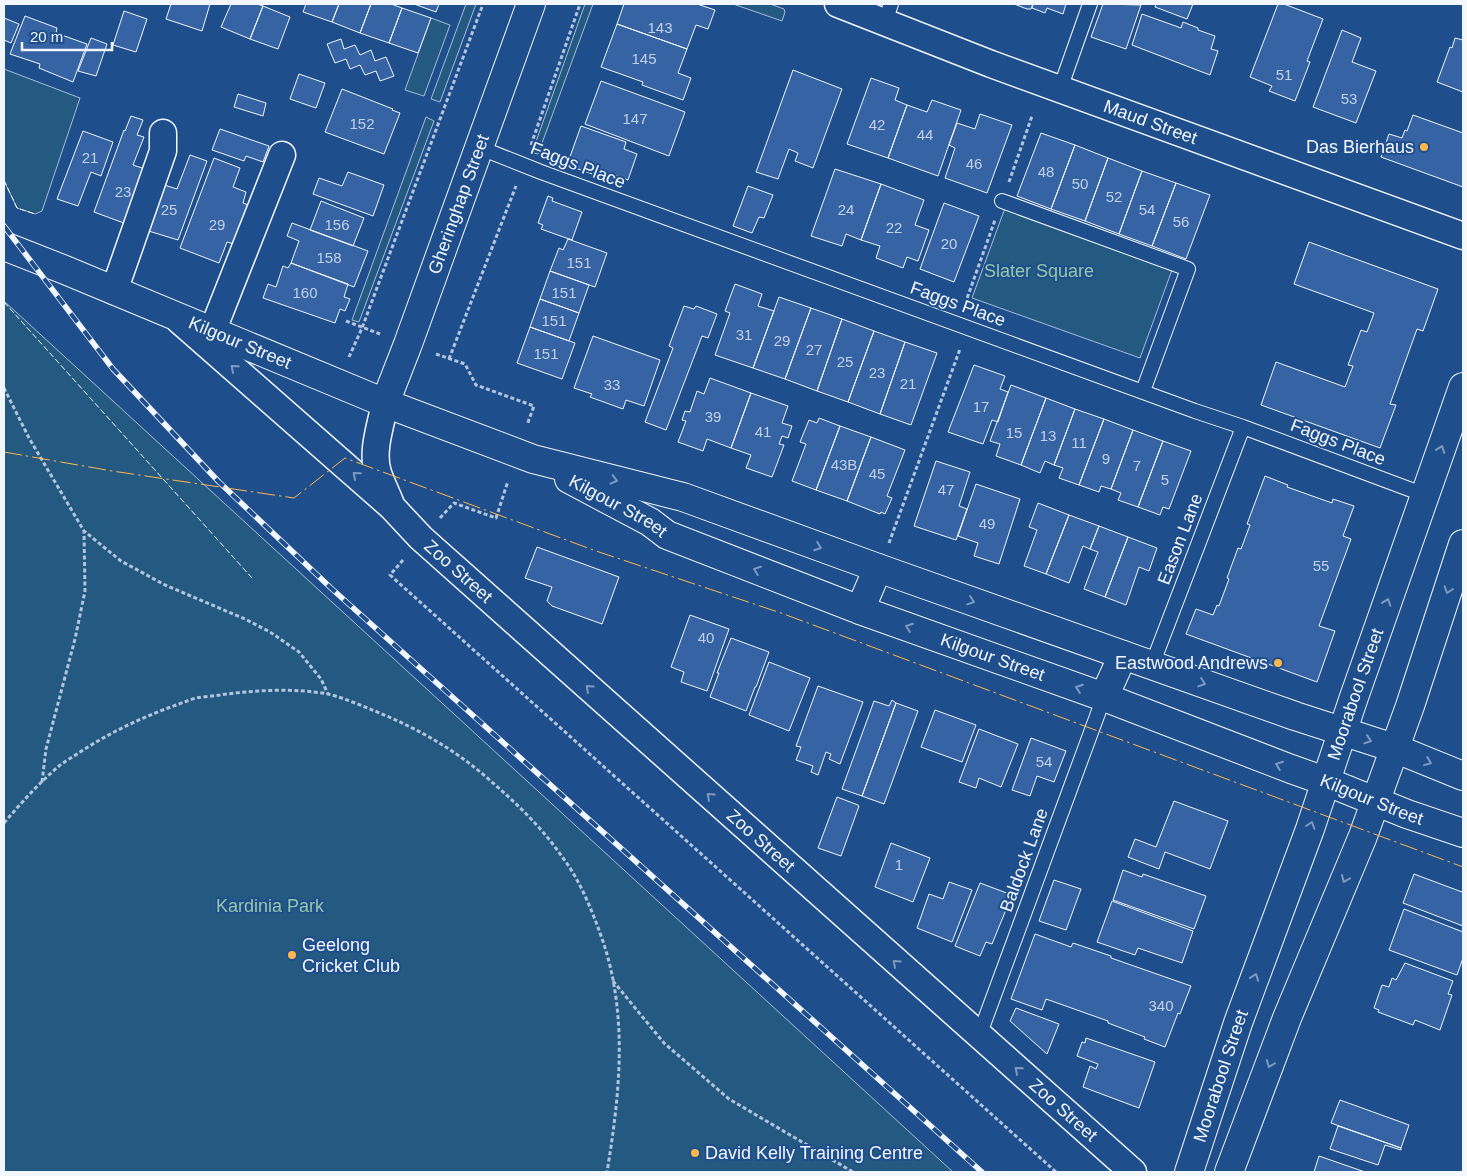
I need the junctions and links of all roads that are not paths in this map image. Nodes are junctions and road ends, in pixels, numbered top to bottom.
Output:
1 (531, 4) edge
2 (838, 4) edge
3 (1090, 4) edge
4 (888, 13) edge
5 (1060, 89) junction
6 (169, 141) dead end
7 (478, 147) junction
8 (282, 155) dead end
9 (1002, 201) dead end
10 (1463, 236) edge
11 (4, 246) edge
12 (114, 291) junction
13 (176, 317) junction
14 (212, 332) junction
15 (1463, 387) edge
16 (1143, 391) junction
17 (385, 403) junction
18 (1243, 427) junction
19 (533, 459) junction
20 (1424, 494) junction
21 (392, 507) junction
22 (1463, 544) edge
23 (878, 568) junction
24 (860, 610) junction
25 (1123, 655) junction
26 (1152, 665) junction
27 (1104, 698) junction
28 (1343, 731) junction
29 (1394, 748) junction
30 (1463, 776) edge
31 (1325, 781) junction
32 (1375, 801) junction
33 (1463, 833) edge
34 (979, 1036) junction
35 (1133, 1172) edge
36 (1189, 1172) edge
37 (1228, 1172) edge

1 - 7 street, Gheringhap Street
2 - 4 street, Maud Street
3 - 5 lane
4 - 5 street, Maud Street
5 - 10 street, Maud Street
6 - 12 street
7 - 16 lane, Faggs Place
7 - 17 street, Gheringhap Street
8 - 14 street
9 - 16 lane
11 - 12 street, Kilgour Street
12 - 13 street, Kilgour Street
13 - 14 street, Kilgour Street
21 -> 13 street, Zoo Street
14 - 17 street, Kilgour Street
20 -> 15 street, Moorabool Street
16 - 18 lane, Faggs Place
17 - 19 street, Kilgour Street
17 - 21 street, Zoo Street
18 - 20 lane, Faggs Place
18 - 26 lane, Eason Lane
19 -> 23 street, Kilgour Street
24 -> 19 street, Kilgour Street
28 -> 20 street, Moorabool Street
34 -> 21 street, Zoo Street
22 -> 29 street
23 - 24 street
23 -> 25 street, Kilgour Street
27 -> 24 street, Kilgour Street
25 - 26 street, Kilgour Street
25 - 27 street
26 -> 28 street, Kilgour Street
31 -> 27 street, Kilgour Street
27 - 34 lane, Baldock Lane
28 -> 29 street, Kilgour Street
28 - 31 street, Moorabool Street
29 -> 30 street, Kilgour Street
29 - 32 street
31 - 32 street, Kilgour Street
36 -> 31 street, Moorabool Street
32 - 33 street, Kilgour Street
32 -> 37 street
35 -> 34 street, Zoo Street

